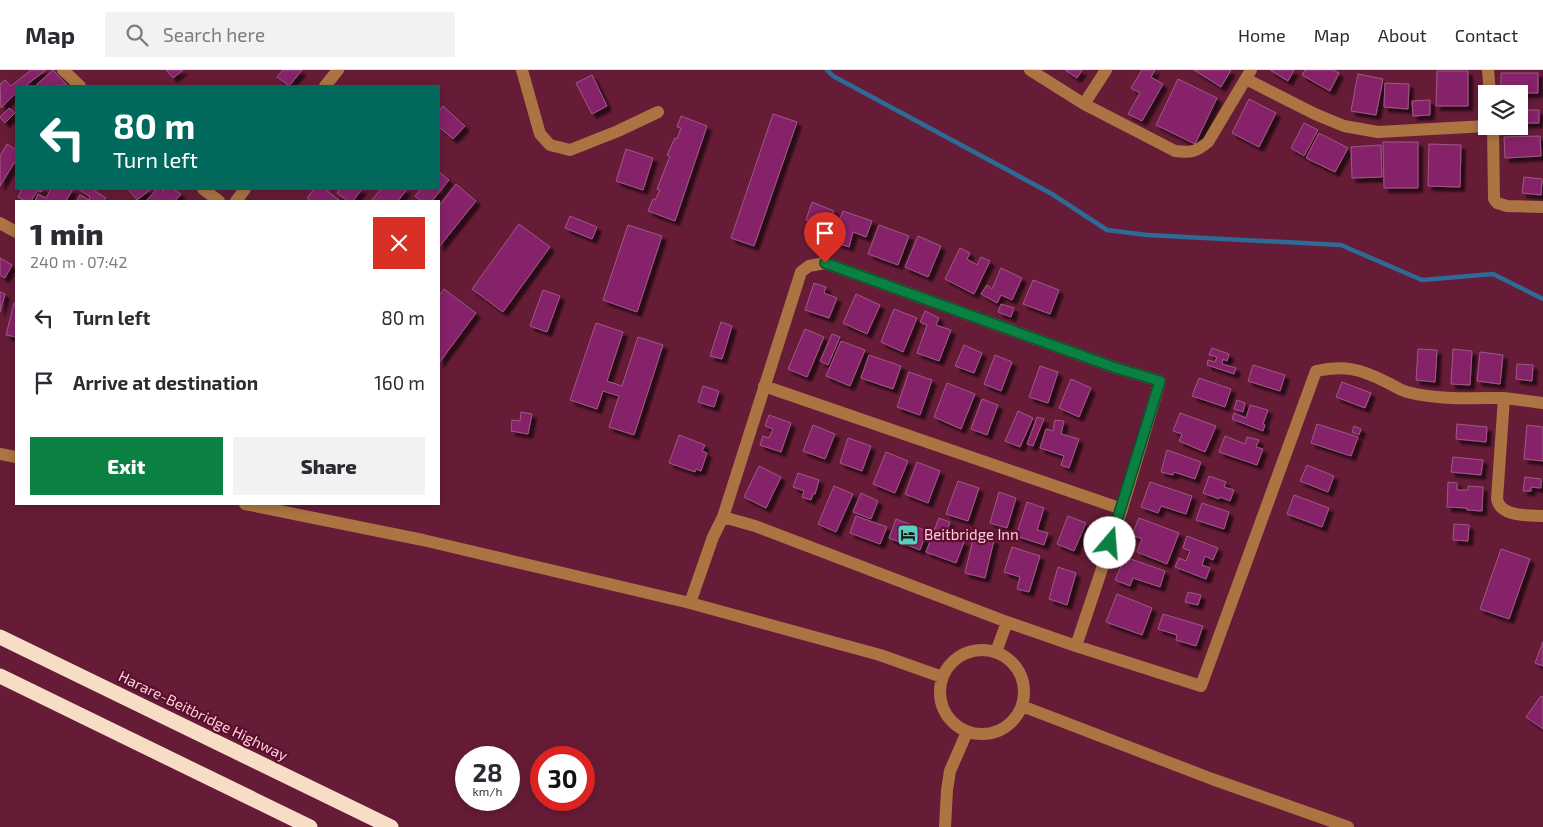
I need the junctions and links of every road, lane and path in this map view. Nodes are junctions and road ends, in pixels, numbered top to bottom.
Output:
1 (63, 70) edge
2 (338, 70) edge
3 (522, 70) edge
4 (1030, 70) edge
5 (1106, 70) edge
6 (1488, 70) edge
7 (1249, 75) edge
8 (79, 85) edge
9 (326, 85) edge
10 (1489, 85) edge
11 (1084, 104) junction
12 (658, 112) dead end
13 (1478, 126) edge
14 (1493, 135) edge
15 (204, 190) edge
16 (218, 200) edge
17 (1543, 206) edge
18 (0, 223) edge
19 (15, 231) edge
20 (764, 386) junction
21 (1504, 398) junction
22 (1543, 403) edge
23 (0, 454) edge
24 (15, 457) edge
25 (250, 505) edge
26 (1122, 509) junction
27 (1543, 516) edge
28 (723, 517) junction
29 (690, 603) junction
30 (1007, 622) junction
31 (0, 637) edge
32 (1076, 646) junction
33 (996, 652) junction
34 (0, 676) edge
35 (942, 677) junction
36 (1022, 706) junction
37 (967, 732) junction
38 (310, 827) edge
39 (391, 827) edge
40 (946, 827) edge
41 (1348, 827) edge

1 - 8 street
2 - 9 street
3 - 12 street
4 - 11 street
5 - 11 street
6 - 10 street
7 - 11 street
7 - 13 street
14 - 17 street
15 - 16 street
18 - 19 street
20 - 26 street
20 - 26 street
20 - 28 street
21 - 22 street
21 - 27 street
21 - 32 street
23 - 24 street
25 - 29 street
26 - 32 street
28 - 29 street
28 - 30 street
29 - 35 street
30 - 32 street
30 - 33 street
31 - 39 highway, Harare-Beitbridge Highway
33 - 35 street
33 - 36 street
34 - 38 highway
35 - 37 street
36 - 37 street
36 - 41 street
37 - 40 street

